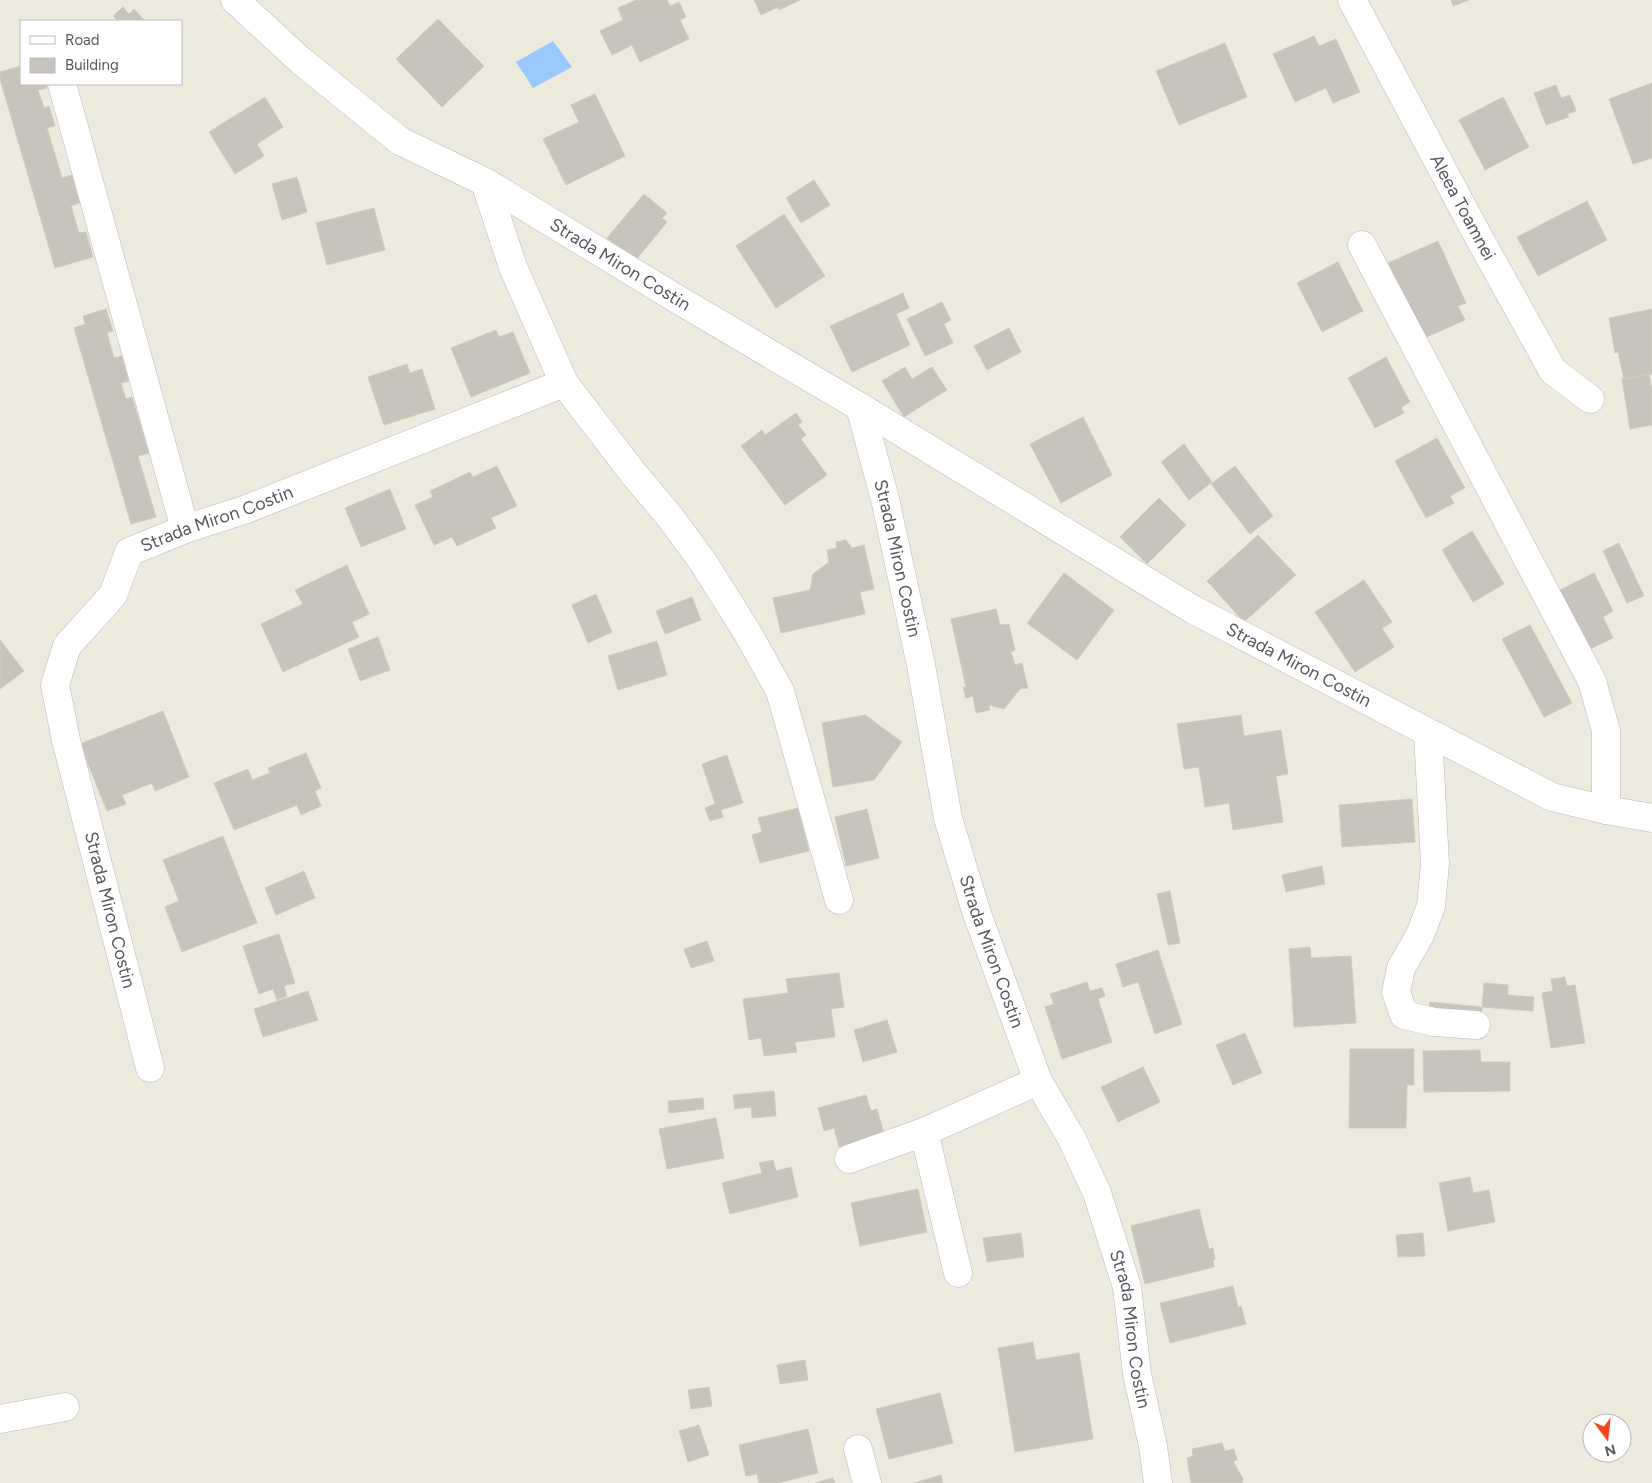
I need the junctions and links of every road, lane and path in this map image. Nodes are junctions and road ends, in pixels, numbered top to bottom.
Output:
1 (235, 0) edge
2 (1352, 0) edge
3 (62, 85) edge
4 (485, 182) junction
5 (1362, 246) dead end
6 (564, 384) junction
7 (1590, 399) dead end
8 (860, 407) junction
9 (185, 529) junction
10 (1428, 733) junction
11 (1606, 810) junction
12 (1652, 818) edge
13 (839, 900) dead end
14 (1476, 1025) dead end
15 (150, 1068) dead end
16 (1038, 1081) junction
17 (924, 1132) junction
18 (849, 1159) dead end
19 (958, 1273) dead end
20 (65, 1407) dead end
21 (0, 1419) edge
22 (858, 1449) dead end
23 (867, 1483) edge
24 (1158, 1483) edge

1 - 4 street, Strada Miron Costin
2 - 7 street, Aleea Toamnei
3 - 9 street
4 - 6 street
4 - 8 street, Strada Miron Costin
5 - 11 street
6 - 9 street, Strada Miron Costin
6 - 13 street
8 - 10 street, Strada Miron Costin
8 - 16 street, Strada Miron Costin
9 - 15 street, Strada Miron Costin
10 - 11 street, Strada Miron Costin
10 - 14 street
11 - 12 street, Strada Miron Costin
16 - 17 street
16 - 24 street, Strada Miron Costin
17 - 18 street
17 - 19 street
20 - 21 street
22 - 23 street

